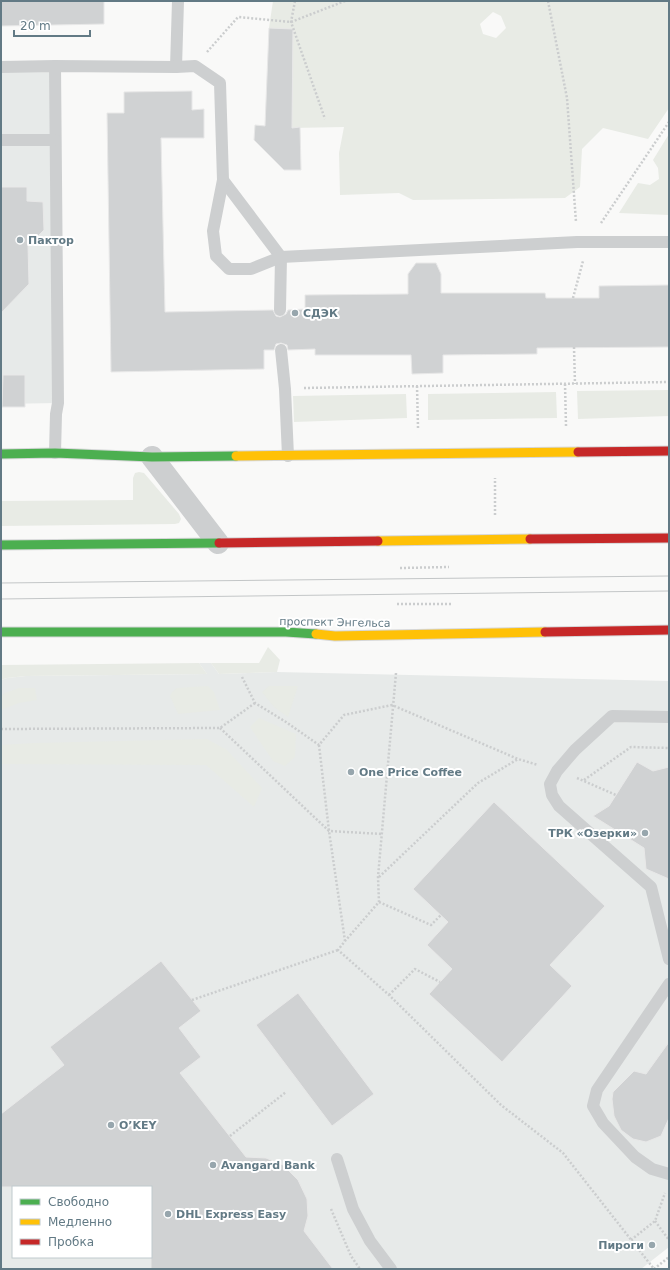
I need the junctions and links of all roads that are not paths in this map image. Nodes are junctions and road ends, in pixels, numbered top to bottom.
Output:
1 (178, 1) edge
2 (55, 66) junction
3 (1, 67) edge
4 (176, 67) junction
5 (1, 140) edge
6 (55, 140) junction
7 (223, 180) junction
8 (669, 242) edge
9 (281, 257) junction
10 (280, 310) dead end
11 (281, 350) dead end
12 (669, 451) edge
13 (55, 453) junction
14 (1, 454) edge
15 (288, 456) junction
16 (152, 457) junction
17 (669, 538) edge
18 (218, 543) junction
19 (1, 545) edge
20 (669, 630) edge
21 (1, 632) edge
22 (669, 717) edge
23 (669, 959) edge
24 (669, 984) edge
25 (337, 1159) dead end
26 (669, 1174) edge
27 (391, 1269) edge

1 - 4 lane
2 - 3 lane
2 - 4 lane
2 - 6 lane
4 - 7 lane
5 - 6 lane
6 - 13 lane
7 - 9 lane
7 - 9 lane
8 - 9 lane
9 - 10 lane
11 - 15 lane
12 - 15 main road
13 - 14 main road
13 - 16 main road
15 - 16 main road
16 - 18 street
17 - 18 main road
18 - 19 main road
20 - 21 main road, проспект Энгельса
22 - 23 lane
24 - 26 lane
25 - 27 lane

